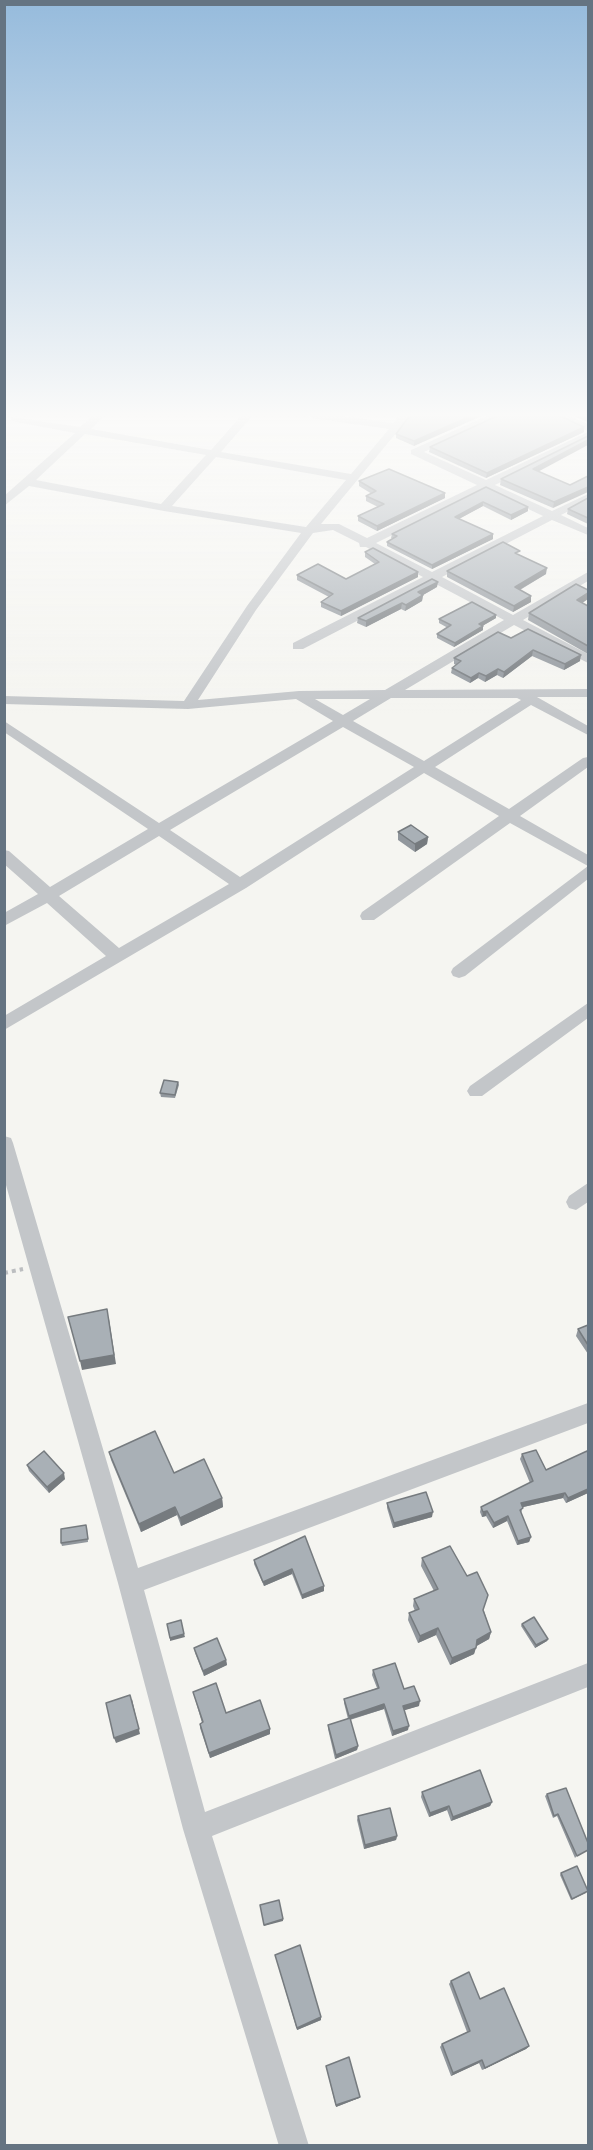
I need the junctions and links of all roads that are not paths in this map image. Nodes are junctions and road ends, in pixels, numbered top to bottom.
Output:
1 (213, 515) edge
2 (322, 515) edge
3 (423, 515) edge
4 (555, 516) joint
5 (310, 530) junction
6 (588, 532) edge
7 (364, 544) junction
8 (588, 576) edge
9 (433, 578) junction
10 (512, 620) junction
11 (298, 646) dead end
12 (588, 659) edge
13 (389, 693) junction
14 (588, 693) edge
15 (299, 695) junction
16 (525, 697) junction
17 (4, 700) edge
18 (188, 705) junction
19 (342, 721) junction
20 (4, 725) edge
21 (588, 731) edge
22 (588, 760) edge
23 (422, 768) junction
24 (508, 817) junction
25 (160, 831) junction
26 (4, 855) edge
27 (588, 861) edge
28 (588, 871) edge
29 (240, 884) junction
30 (49, 895) junction
31 (368, 916) dead end
32 (4, 921) edge
33 (118, 957) junction
34 (459, 972) dead end
35 (588, 1011) edge
36 (4, 1024) edge
37 (476, 1091) dead end
38 (4, 1143) edge
39 (588, 1413) edge
40 (130, 1583) junction
41 (588, 1675) edge
42 (196, 1829) junction
43 (294, 2145) edge

1 - 5 street
2 - 5 street
3 - 7 street
4 - 6 street
4 - 9 street
5 - 7 street
5 - 18 street
7 - 9 street
8 - 10 street
9 - 10 street
9 - 11 street
10 - 12 street
10 - 13 street
13 - 15 street
13 - 16 street
13 - 19 street
14 - 16 street
15 - 18 street
15 - 19 street
16 - 21 street
16 - 23 street
17 - 18 street
19 - 23 street
19 - 25 street
20 - 25 street
22 - 24 street
23 - 24 street
23 - 29 street
24 - 27 street
24 - 31 street
25 - 29 street
25 - 30 street
26 - 30 street
28 - 34 street
29 - 33 street
30 - 32 street
30 - 33 street
33 - 36 street
35 - 37 street
38 - 40 street
39 - 40 street
40 - 42 street
41 - 42 street
42 - 43 street

